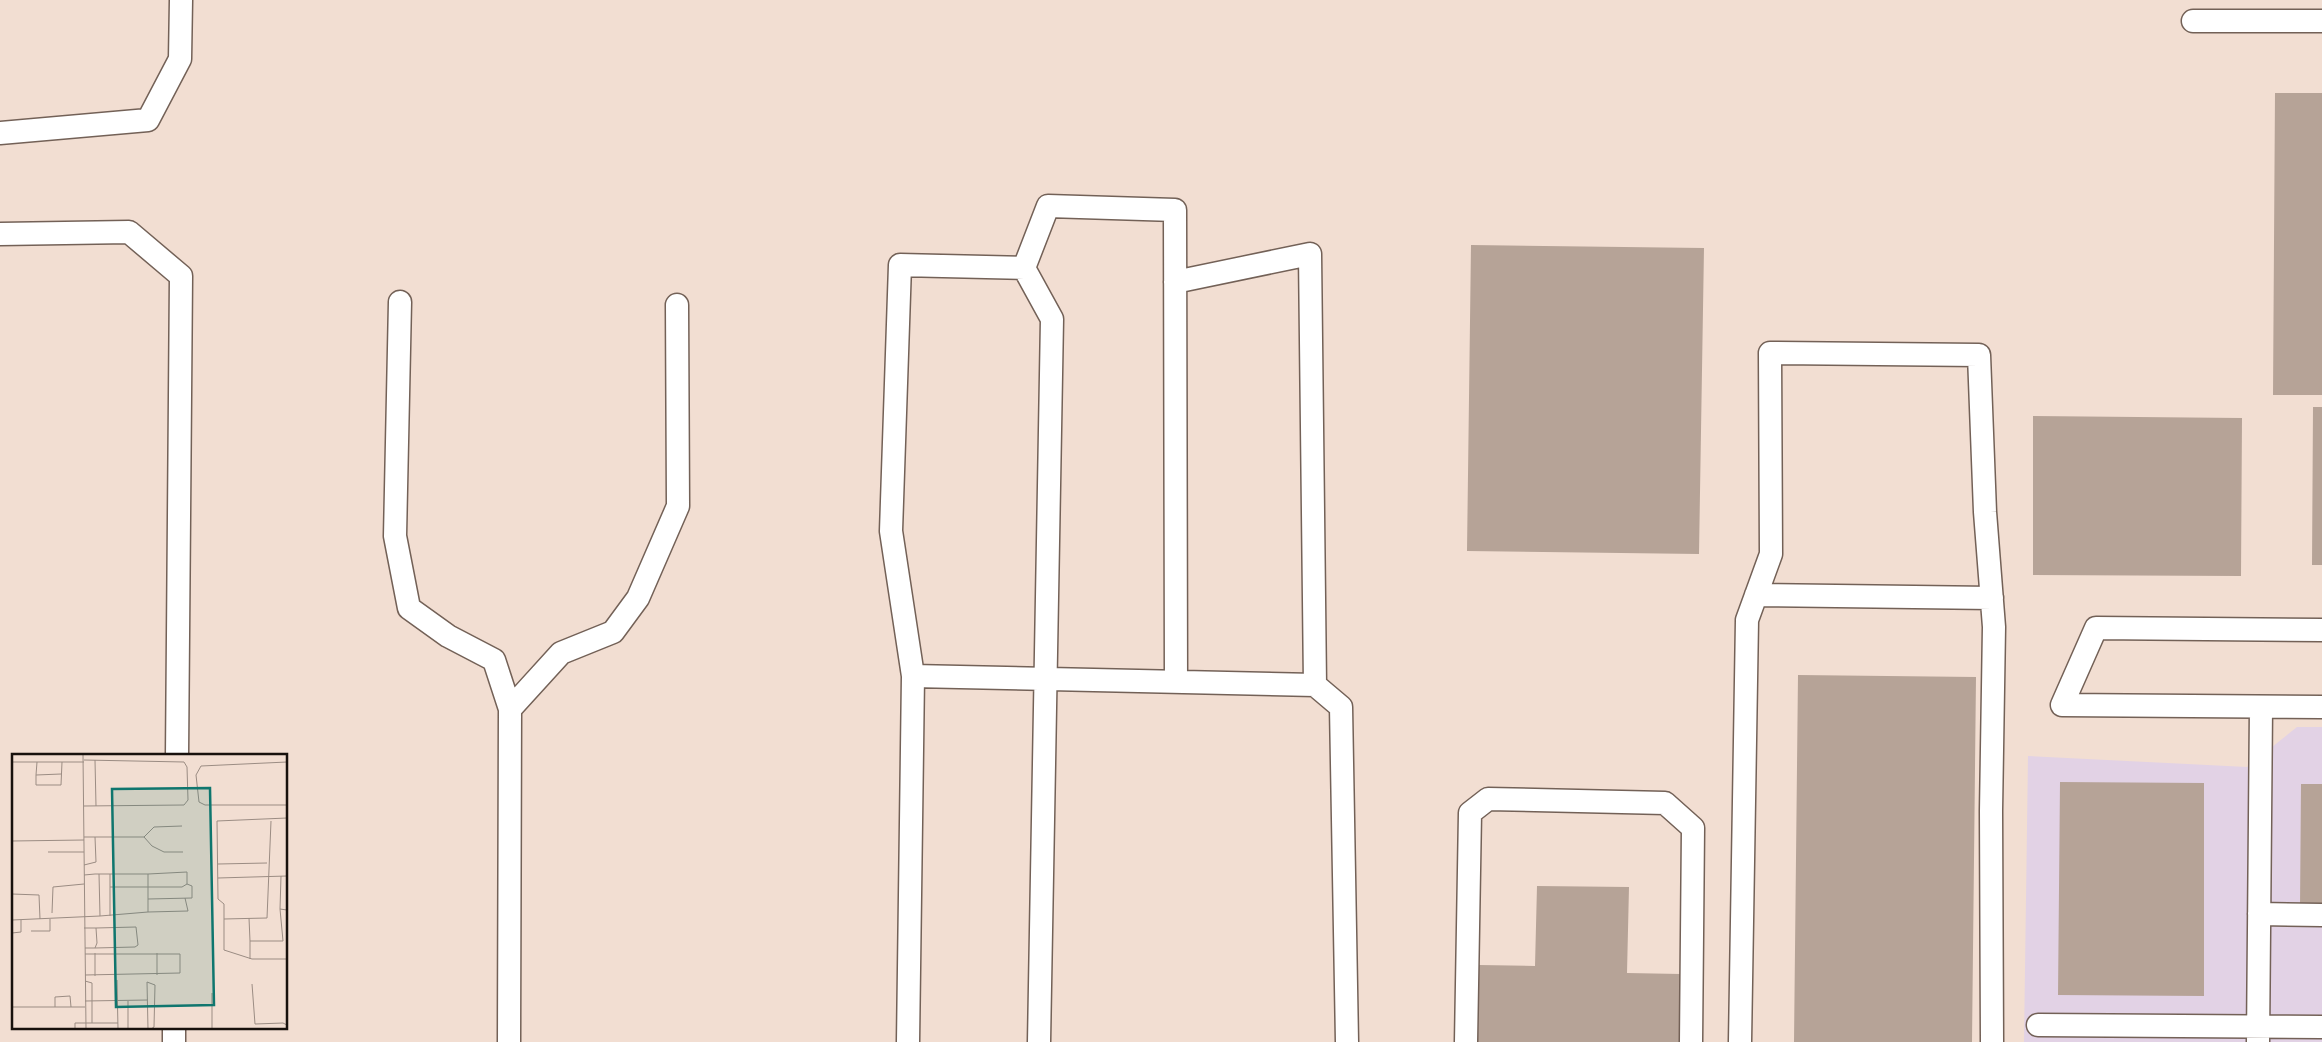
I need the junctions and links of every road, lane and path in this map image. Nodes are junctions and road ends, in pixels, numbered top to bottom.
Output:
1 (181, 0) edge
2 (2193, 21) dead end
3 (2322, 21) edge
4 (0, 133) edge
5 (0, 234) edge
6 (1024, 268) junction
7 (1175, 282) junction
8 (400, 302) dead end
9 (677, 305) dead end
10 (1756, 595) junction
11 (1992, 598) junction
12 (2322, 630) edge
13 (913, 676) junction
14 (1047, 678) junction
15 (1176, 682) junction
16 (1315, 685) junction
17 (2261, 707) junction
18 (2322, 707) edge
19 (510, 709) junction
20 (177, 754) edge
21 (2260, 914) junction
22 (2322, 915) edge
23 (2038, 1026) dead end
24 (2322, 1027) edge
25 (2258, 1034) edge
26 (509, 1042) edge
27 (908, 1042) edge
28 (1039, 1042) edge
29 (1347, 1042) edge
30 (1466, 1042) edge
31 (1691, 1042) edge
32 (1740, 1042) edge
33 (1992, 1042) edge

1 - 4 lane
2 - 3 lane
5 - 20 lane
6 - 7 lane
6 - 13 lane
6 - 14 lane
7 - 15 lane
7 - 16 lane
8 - 19 lane
9 - 19 lane
10 - 11 lane
10 - 11 lane
10 - 32 lane
11 - 33 lane
12 - 17 lane
13 - 14 lane
13 - 27 lane
14 - 15 lane
14 - 28 lane
15 - 16 lane
16 - 29 lane
17 - 18 lane
17 - 21 lane
19 - 26 lane
21 - 22 lane
21 - 25 lane
23 - 25 lane
24 - 25 lane
30 - 31 lane

